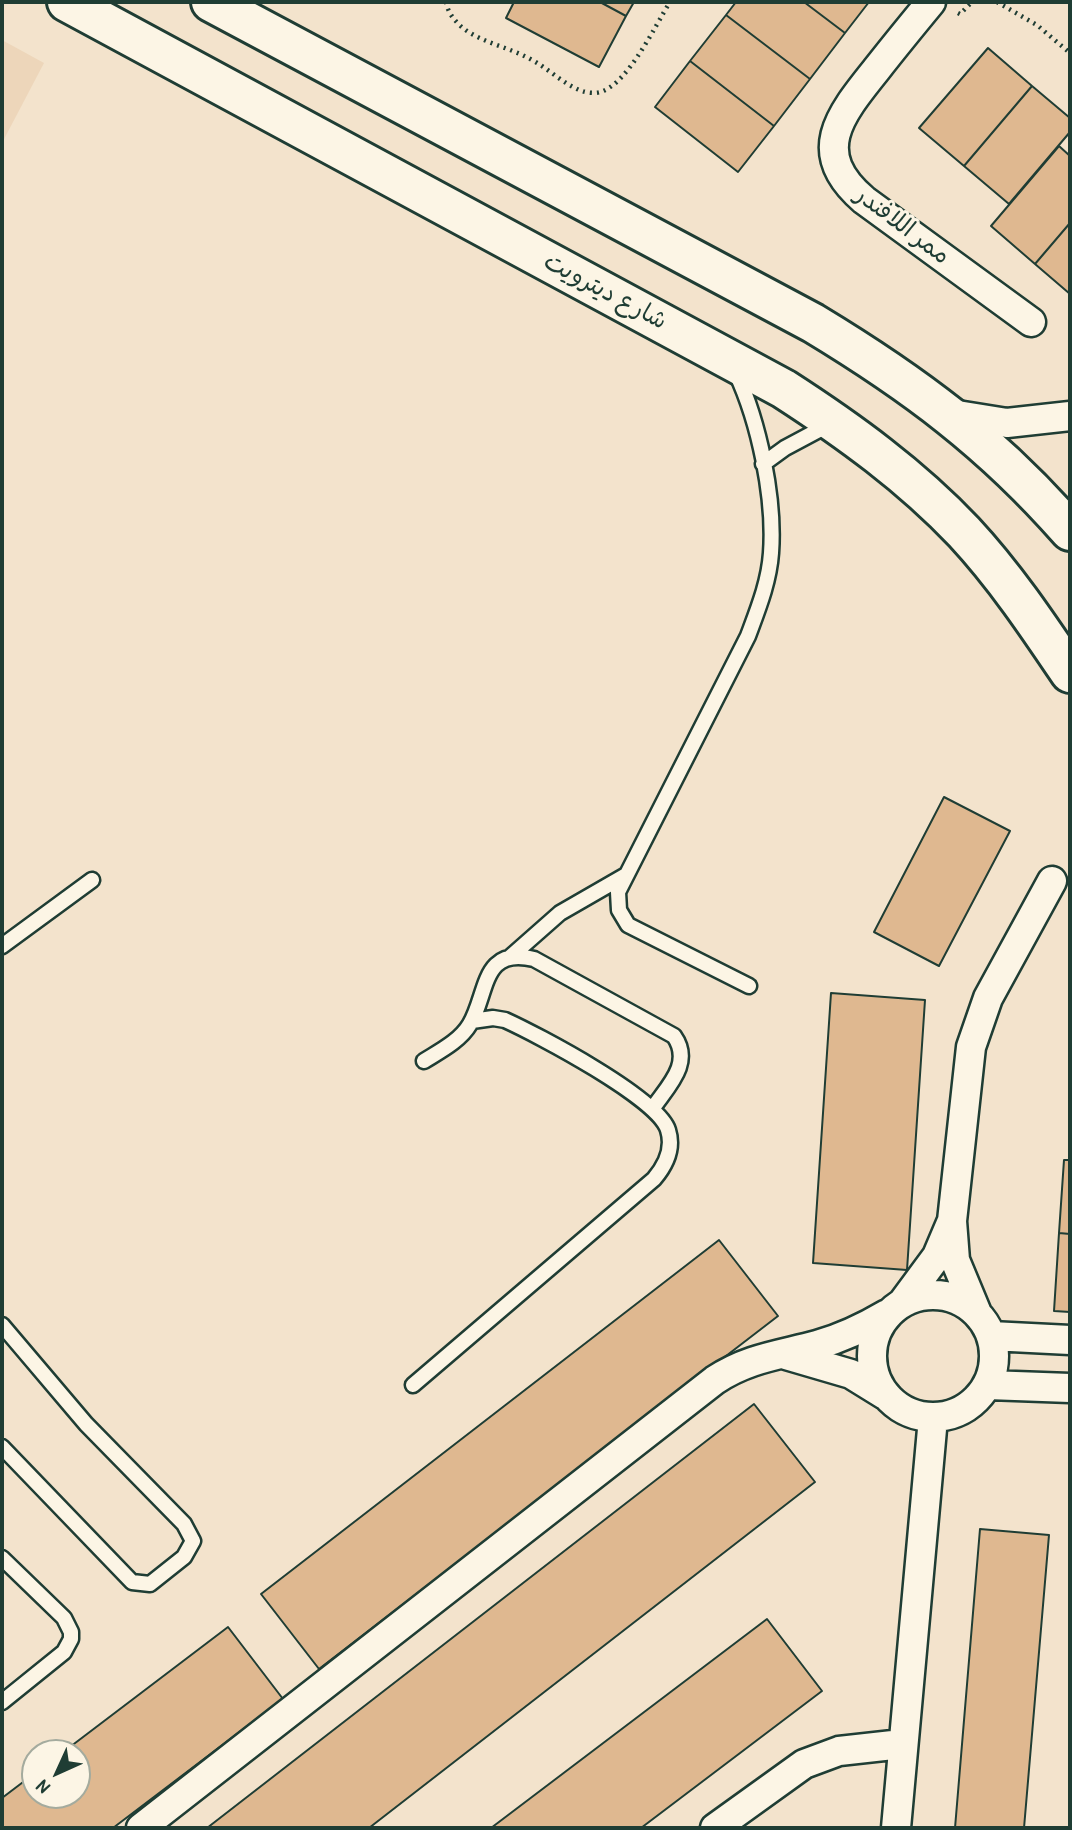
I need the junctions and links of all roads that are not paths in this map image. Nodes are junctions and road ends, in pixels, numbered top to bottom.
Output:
1 (67, 2) edge
2 (211, 2) edge
3 (931, 2) edge
4 (1031, 322) dead end
5 (731, 360) junction
6 (951, 414) junction
7 (1070, 416) edge
8 (835, 422) junction
9 (763, 464) junction
10 (1070, 531) edge
11 (1070, 673) edge
12 (626, 875) junction
13 (92, 880) dead end
14 (1052, 881) dead end
15 (2, 946) edge
16 (509, 958) junction
17 (749, 986) dead end
18 (472, 1021) junction
19 (424, 1061) dead end
20 (653, 1108) junction
21 (952, 1221) junction
22 (895, 1308) junction
23 (984, 1324) junction
24 (2, 1325) edge
25 (1070, 1340) edge
26 (773, 1353) junction
27 (414, 1385) dead end
28 (988, 1385) junction
29 (1070, 1388) edge
30 (885, 1395) junction
31 (933, 1418) junction
32 (2, 1447) edge
33 (2, 1558) edge
34 (2, 1702) edge
35 (902, 1744) junction
36 (141, 1828) edge
37 (716, 1828) edge
38 (896, 1828) edge

1 - 5 street, شارع ديترويت
2 - 6 street
3 - 4 street, ممر اللافندر
5 - 8 street, شارع ديترويت
5 - 9 lane
6 - 7 street
6 - 10 street
8 - 9 lane
8 - 11 street, شارع ديترويت
9 - 12 lane
12 - 16 lane
12 - 17 lane
13 - 15 lane
14 - 21 street
16 - 18 lane
16 - 20 lane
18 - 19 lane
18 - 20 lane
20 - 27 lane
21 - 22 street
21 - 23 street
22 - 23 street
22 - 26 street
22 - 30 street
23 - 25 street
23 - 28 street
24 - 32 lane
26 - 30 street
26 - 36 street
28 - 29 street
28 - 31 street
30 - 31 street
31 - 35 street
33 - 34 lane
35 - 37 street
35 - 38 street

